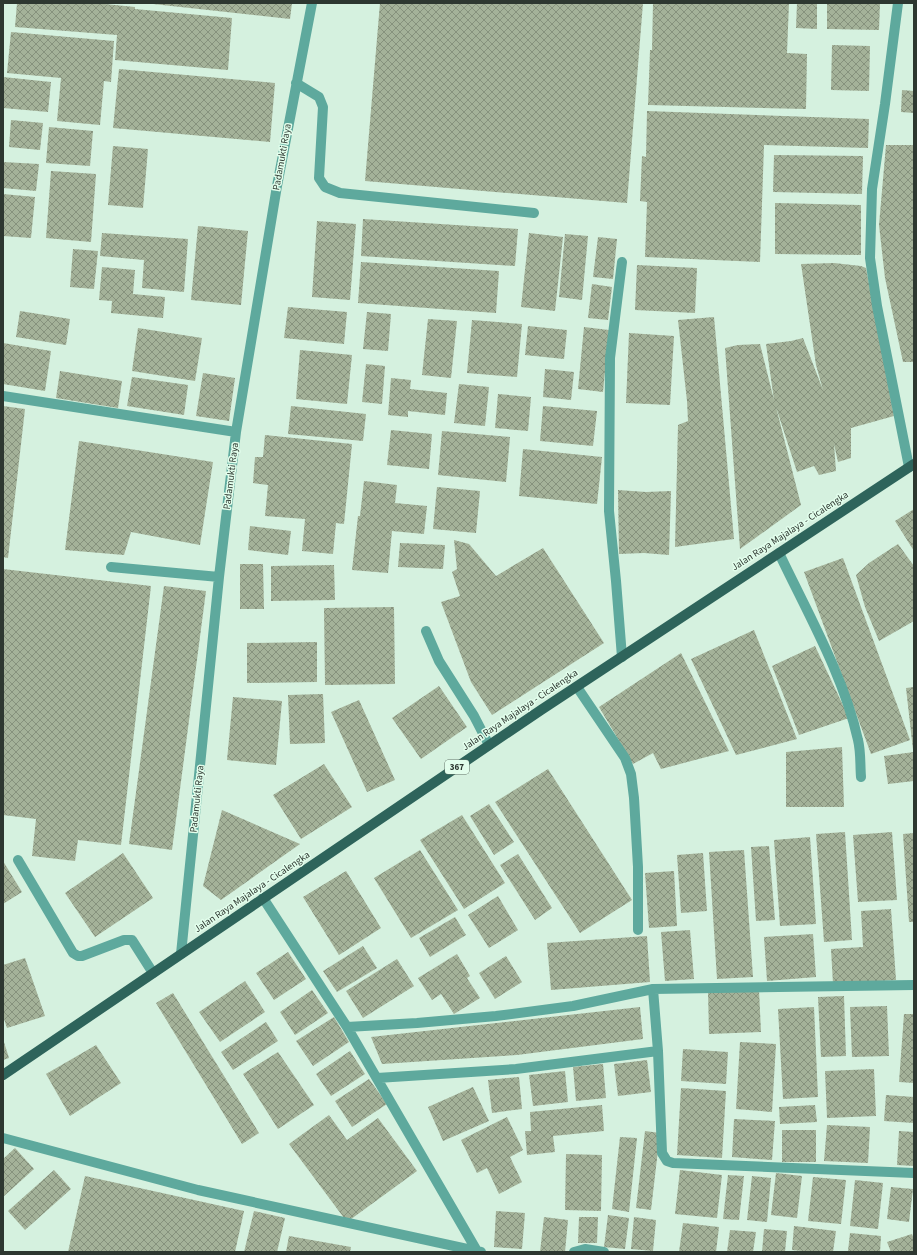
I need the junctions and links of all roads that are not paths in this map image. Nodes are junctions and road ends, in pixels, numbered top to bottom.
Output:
1 (312, 3) edge
2 (898, 3) edge
3 (296, 83) junction
4 (534, 213) dead end
5 (622, 262) dead end
6 (3, 396) edge
7 (236, 432) junction
8 (912, 466) edge
9 (779, 553) junction
10 (111, 567) dead end
11 (219, 577) junction
12 (426, 631) dead end
13 (622, 657) junction
14 (577, 687) junction
15 (489, 745) junction
16 (861, 777) dead end
17 (18, 860) dead end
18 (263, 898) junction
19 (638, 930) dead end
20 (181, 954) junction
21 (153, 973) junction
22 (914, 985) edge
23 (653, 989) junction
24 (347, 1027) junction
25 (658, 1051) junction
26 (3, 1075) edge
27 (377, 1078) junction
28 (3, 1138) edge
29 (914, 1173) edge
30 (479, 1252) edge
31 (574, 1252) edge
32 (604, 1252) edge

1 - 3 street, Padamukti Raya
2 - 8 street
3 - 4 street
3 - 7 street, Padamukti Raya
5 - 13 street
6 - 7 street
7 - 11 street, Padamukti Raya
8 - 9 main road, Jalan Raya Majalaya - Cicalengka / 367
9 - 13 main road, Jalan Raya Majalaya - Cicalengka / 367
9 - 16 street
10 - 11 street
11 - 20 street, Padamukti Raya
12 - 15 street
13 - 14 main road, Jalan Raya Majalaya - Cicalengka / 367
14 - 15 main road, Jalan Raya Majalaya - Cicalengka / 367
14 - 19 street
15 - 18 main road, Jalan Raya Majalaya - Cicalengka / 367
17 - 21 street
18 - 20 main road, Jalan Raya Majalaya - Cicalengka / 367
18 - 24 street
20 - 21 main road, Jalan Raya Majalaya - Cicalengka / 367
21 - 26 main road, Jalan Raya Majalaya - Cicalengka / 367
22 - 23 street
23 - 24 street
23 - 25 street
24 - 27 street
25 - 27 street
25 - 29 street
27 - 30 street
28 - 30 street
31 - 32 street

